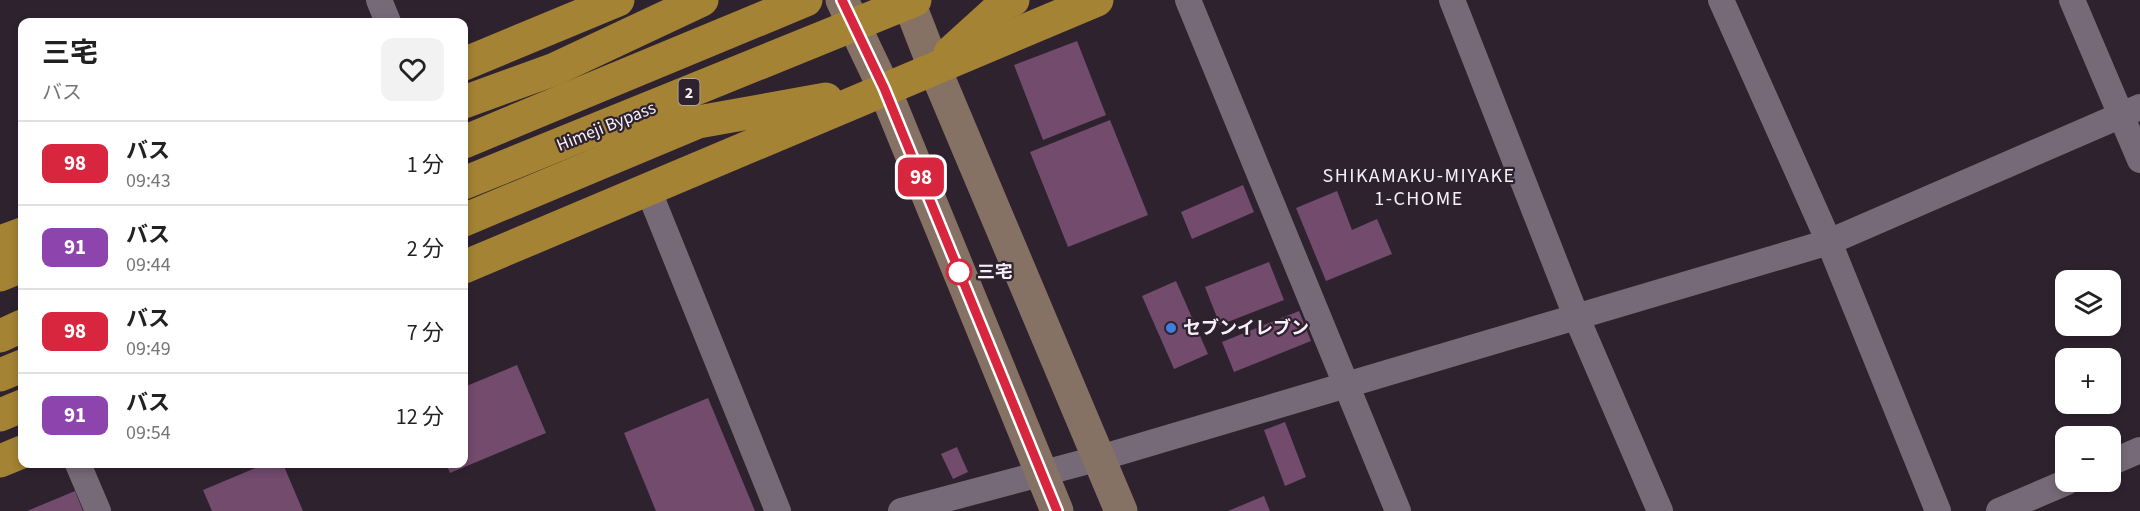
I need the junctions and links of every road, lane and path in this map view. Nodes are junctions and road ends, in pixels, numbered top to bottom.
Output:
1 (379, 0) edge
2 (618, 0) edge
3 (702, 0) edge
4 (806, 0) edge
5 (842, 0) edge
6 (908, 0) edge
7 (915, 0) edge
8 (1013, 0) edge
9 (1097, 0) edge
10 (1188, 0) edge
11 (1452, 0) edge
12 (1721, 0) edge
13 (2072, 0) edge
14 (574, 9) edge
15 (386, 18) edge
16 (468, 61) edge
17 (934, 67) junction
18 (884, 88) junction
19 (468, 101) edge
20 (2131, 110) edge
21 (468, 140) edge
22 (2140, 160) edge
23 (468, 181) edge
24 (648, 189) junction
25 (468, 218) edge
26 (18, 235) edge
27 (0, 242) edge
28 (1829, 242) junction
29 (468, 265) edge
30 (18, 268) edge
31 (0, 275) edge
32 (1576, 316) junction
33 (18, 328) edge
34 (0, 336) edge
35 (18, 368) edge
36 (0, 375) edge
37 (1347, 384) junction
38 (18, 408) edge
39 (0, 415) edge
40 (2140, 450) edge
41 (18, 454) edge
42 (1100, 458) junction
43 (2121, 458) edge
44 (0, 461) edge
45 (80, 468) edge
46 (1042, 473) junction
47 (2055, 487) edge
48 (98, 511) edge
49 (778, 511) edge
50 (901, 511) edge
51 (1058, 511) edge
52 (1121, 511) edge
53 (1398, 511) edge
54 (1660, 511) edge
55 (1938, 511) edge
56 (1999, 511) edge

1 - 15 street
2 - 14 highway
3 - 19 highway
4 - 21 highway, 2
5 - 18 street
6 - 17 street
7 - 23 highway, Himeji Bypass / 2
8 - 17 highway
9 - 17 highway
10 - 37 street
11 - 32 street
12 - 28 street
13 - 20 street
14 - 16 highway
17 - 18 highway
17 - 42 street
18 - 24 highway
18 - 25 highway
18 - 46 street
20 - 22 street
20 - 28 street
24 - 29 highway
24 - 49 street
26 - 27 highway
28 - 32 street
28 - 55 street
30 - 31 highway
32 - 37 street
32 - 54 street
33 - 34 highway
35 - 36 highway
37 - 42 street
37 - 53 street
38 - 39 highway
40 - 43 street
41 - 44 highway
42 - 46 street
42 - 52 street
45 - 48 street
46 - 50 street
46 - 51 street
47 - 56 street

